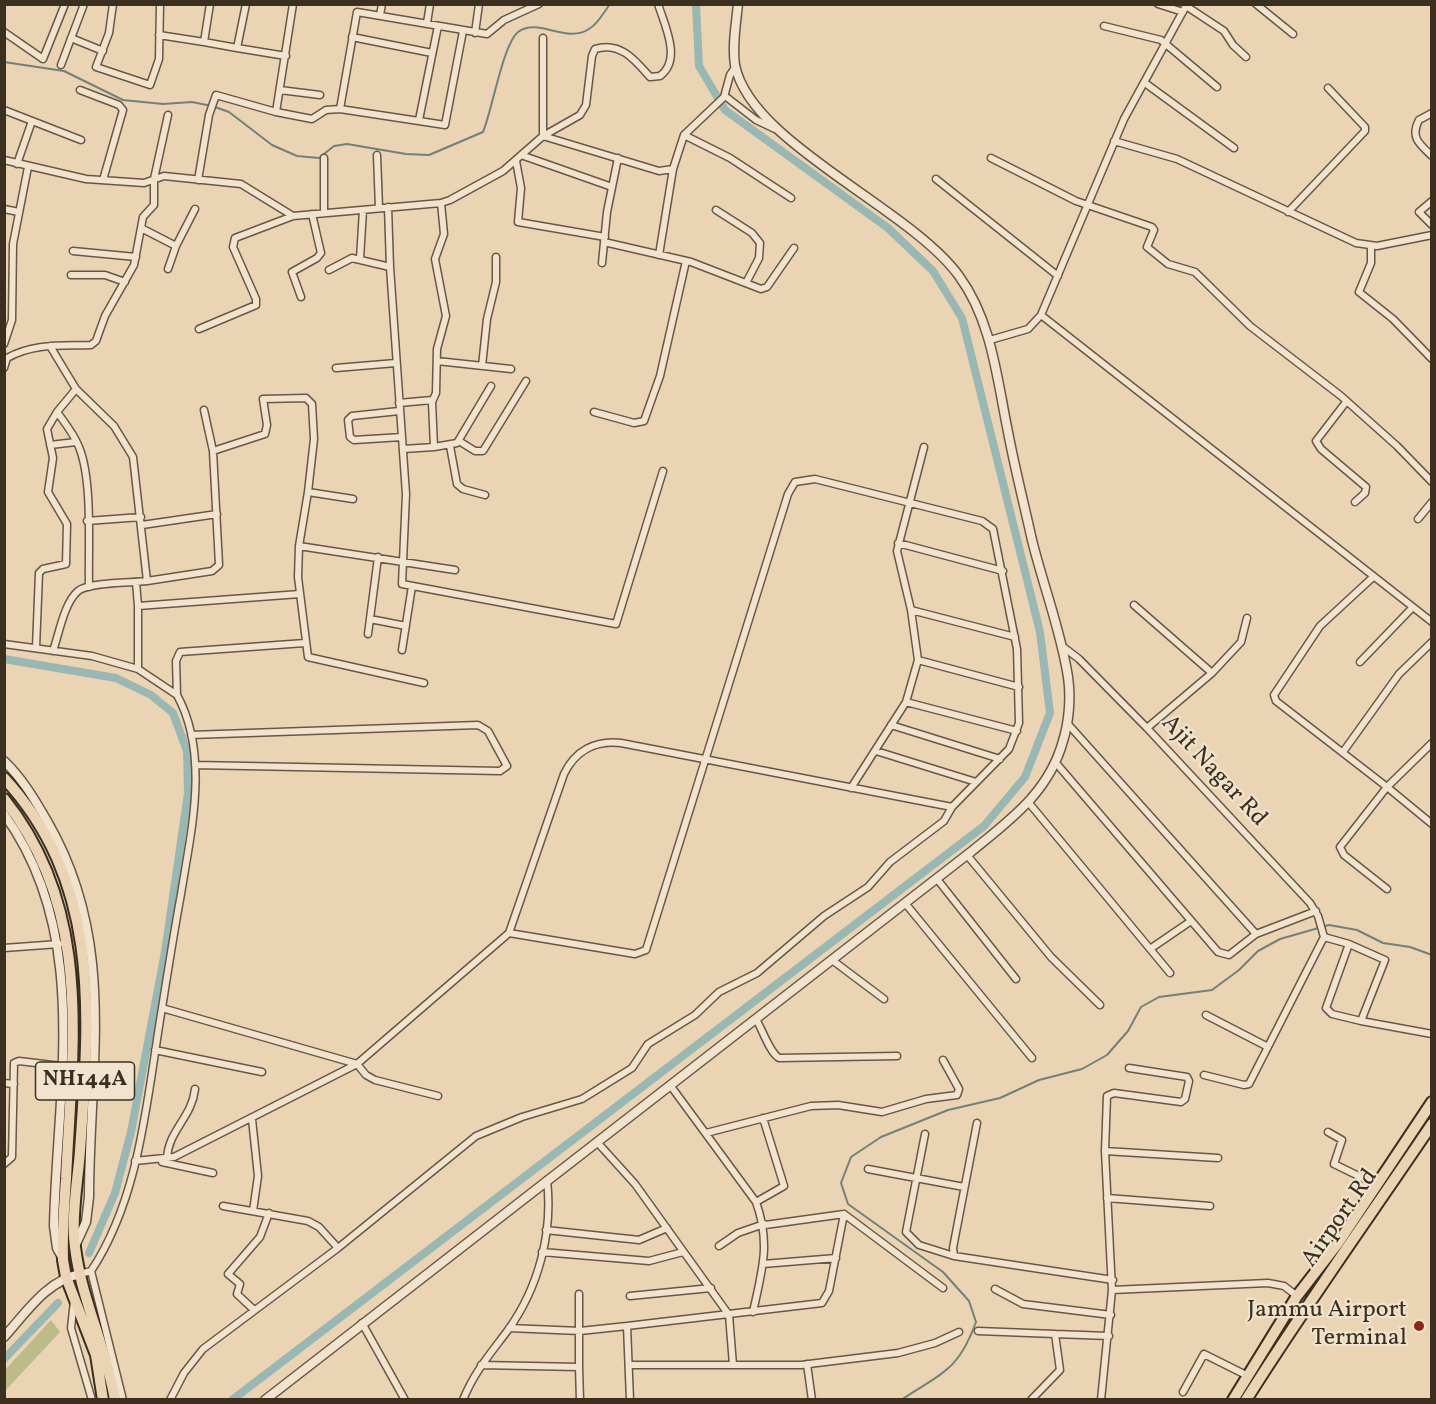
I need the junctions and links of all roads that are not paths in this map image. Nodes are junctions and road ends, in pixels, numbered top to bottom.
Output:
1 (65, 4) edge
2 (84, 4) edge
3 (113, 4) edge
4 (160, 4) edge
5 (210, 4) edge
6 (246, 4) edge
7 (293, 4) edge
8 (382, 4) edge
9 (430, 4) edge
10 (479, 4) edge
11 (539, 4) edge
12 (658, 4) edge
13 (738, 4) edge
14 (1158, 4) edge
15 (1256, 4) edge
16 (1185, 7) edge
17 (380, 15) junction
18 (427, 23) junction
19 (438, 26) junction
20 (1104, 26) dead end
21 (463, 31) junction
22 (4, 32) edge
23 (475, 33) junction
24 (1293, 34) dead end
25 (159, 35) junction
26 (352, 37) junction
27 (71, 38) junction
28 (543, 38) dead end
29 (204, 42) junction
30 (1165, 43) junction
31 (237, 48) junction
32 (103, 51) junction
33 (432, 53) junction
34 (286, 56) junction
35 (1246, 57) dead end
36 (61, 65) dead end
37 (736, 66) junction
38 (1145, 83) junction
39 (1217, 87) dead end
40 (1328, 88) dead end
41 (80, 90) dead end
42 (280, 90) junction
43 (320, 95) dead end
44 (724, 97) junction
45 (340, 109) junction
46 (4, 110) edge
47 (276, 112) junction
48 (1431, 112) edge
49 (168, 114) dead end
50 (419, 120) junction
51 (32, 121) junction
52 (782, 132) junction
53 (684, 135) junction
54 (543, 136) junction
55 (81, 140) dead end
56 (1114, 141) junction
57 (1234, 148) dead end
58 (377, 155) dead end
59 (521, 155) junction
60 (1431, 156) edge
61 (324, 158) dead end
62 (618, 158) junction
63 (991, 159) dead end
64 (4, 160) edge
65 (516, 161) junction
66 (16, 164) junction
67 (28, 167) junction
68 (673, 169) junction
69 (154, 179) junction
70 (936, 179) dead end
71 (103, 180) junction
72 (198, 180) junction
73 (612, 187) junction
74 (791, 198) dead end
75 (1431, 201) edge
76 (441, 203) junction
77 (1089, 206) junction
78 (388, 207) junction
79 (379, 208) junction
80 (4, 209) edge
81 (195, 209) dead end
82 (363, 210) junction
83 (716, 210) dead end
84 (19, 212) junction
85 (324, 212) junction
86 (1288, 212) junction
87 (312, 214) junction
88 (293, 216) junction
89 (1431, 225) edge
90 (141, 228) junction
91 (1431, 235) edge
92 (604, 239) junction
93 (4, 243) edge
94 (13, 244) junction
95 (176, 246) junction
96 (1371, 246) junction
97 (794, 248) dead end
98 (73, 251) dead end
99 (659, 255) junction
100 (136, 256) junction
101 (496, 256) dead end
102 (360, 259) junction
103 (686, 261) junction
104 (602, 263) dead end
105 (390, 267) junction
106 (168, 269) dead end
107 (329, 270) dead end
108 (8, 271) edge
109 (70, 275) dead end
110 (1058, 276) junction
111 (124, 282) junction
112 (746, 283) junction
113 (302, 297) dead end
114 (1041, 315) junction
115 (199, 329) dead end
116 (990, 340) junction
117 (4, 344) edge
118 (50, 346) junction
119 (6, 356) edge
120 (1431, 359) edge
121 (437, 361) junction
122 (396, 363) junction
123 (482, 366) junction
124 (4, 368) edge
125 (336, 368) dead end
126 (511, 369) dead end
127 (526, 381) dead end
128 (491, 386) dead end
129 (76, 389) junction
130 (432, 400) junction
131 (1346, 402) junction
132 (399, 403) junction
133 (204, 410) dead end
134 (399, 411) junction
135 (57, 412) junction
136 (594, 412) dead end
137 (402, 437) junction
138 (459, 441) junction
139 (76, 442) junction
140 (50, 445) junction
141 (450, 446) junction
142 (434, 447) junction
143 (924, 447) dead end
144 (403, 449) junction
145 (213, 451) junction
146 (663, 471) dead end
147 (1431, 482) edge
148 (308, 492) junction
149 (485, 495) dead end
150 (353, 499) dead end
151 (909, 502) junction
152 (1355, 502) dead end
153 (1431, 502) edge
154 (217, 514) junction
155 (141, 517) junction
156 (1418, 519) dead end
157 (87, 521) junction
158 (142, 525) junction
159 (898, 543) junction
160 (298, 546) junction
161 (378, 557) junction
162 (403, 561) junction
163 (455, 570) dead end
164 (1004, 571) junction
165 (1372, 578) junction
166 (136, 582) junction
167 (147, 582) junction
168 (412, 586) junction
169 (89, 587) junction
170 (300, 594) junction
171 (1134, 605) dead end
172 (138, 606) junction
173 (1412, 608) junction
174 (911, 610) junction
175 (1247, 618) dead end
176 (370, 619) junction
177 (1431, 622) edge
178 (406, 626) junction
179 (368, 634) dead end
180 (1015, 637) junction
181 (305, 642) junction
182 (1431, 642) edge
183 (4, 644) edge
184 (1059, 644) junction
185 (36, 648) junction
186 (402, 650) dead end
187 (52, 651) junction
188 (918, 660) junction
189 (1360, 662) dead end
190 (138, 669) junction
191 (1212, 674) junction
192 (424, 683) dead end
193 (1019, 687) junction
194 (177, 695) junction
195 (906, 702) junction
196 (1067, 723) junction
197 (891, 725) junction
198 (1148, 728) junction
199 (1017, 731) junction
200 (191, 735) junction
201 (1431, 743) edge
202 (876, 751) junction
203 (1343, 752) junction
204 (707, 758) junction
205 (1000, 759) junction
206 (4, 762) edge
207 (1056, 763) junction
208 (195, 765) junction
209 (4, 778) edge
210 (976, 782) junction
211 (1387, 787) junction
212 (851, 788) junction
213 (4, 799) edge
214 (1029, 803) junction
215 (952, 807) junction
216 (4, 814) edge
217 (1431, 824) edge
218 (967, 855) junction
219 (937, 879) junction
220 (1387, 889) dead end
221 (904, 903) junction
222 (1317, 913) junction
223 (59, 921) junction
224 (1191, 921) junction
225 (509, 933) junction
226 (1256, 934) junction
227 (1323, 935) junction
228 (63, 943) junction
229 (1349, 944) junction
230 (4, 948) edge
231 (1150, 950) junction
232 (832, 960) junction
233 (1170, 973) dead end
234 (1016, 979) dead end
235 (884, 999) dead end
236 (1100, 1005) dead end
237 (162, 1008) junction
238 (1206, 1015) dead end
239 (756, 1019) junction
240 (1361, 1021) junction
241 (1431, 1034) edge
242 (1268, 1047) junction
243 (154, 1050) junction
244 (897, 1056) dead end
245 (1032, 1058) dead end
246 (943, 1060) dead end
247 (357, 1064) junction
248 (61, 1066) junction
249 (1129, 1068) dead end
250 (262, 1072) dead end
251 (1204, 1075) dead end
252 (66, 1081) junction
253 (4, 1083) edge
254 (14, 1084) junction
255 (670, 1085) junction
256 (195, 1089) dead end
257 (438, 1096) dead end
258 (1431, 1102) edge
259 (4, 1116) edge
260 (14, 1116) junction
261 (763, 1118) junction
262 (252, 1119) junction
263 (977, 1123) dead end
264 (1431, 1124) edge
265 (1328, 1132) dead end
266 (706, 1133) junction
267 (925, 1134) dead end
268 (597, 1142) junction
269 (4, 1148) edge
270 (13, 1148) junction
271 (1105, 1151) junction
272 (1218, 1158) dead end
273 (167, 1159) junction
274 (135, 1161) junction
275 (155, 1161) junction
276 (4, 1164) edge
277 (868, 1169) dead end
278 (213, 1173) dead end
279 (916, 1178) junction
280 (547, 1179) junction
281 (1377, 1185) junction
282 (964, 1187) junction
283 (1107, 1198) junction
284 (756, 1202) junction
285 (223, 1206) dead end
286 (1210, 1206) dead end
287 (253, 1211) junction
288 (269, 1214) junction
289 (844, 1214) junction
290 (764, 1224) junction
291 (667, 1228) junction
292 (546, 1230) junction
293 (75, 1246) junction
294 (719, 1246) dead end
295 (338, 1248) junction
296 (542, 1252) junction
297 (683, 1252) junction
298 (954, 1256) junction
299 (836, 1258) junction
300 (763, 1264) junction
301 (91, 1271) junction
302 (80, 1274) junction
303 (66, 1276) junction
304 (1113, 1280) junction
305 (711, 1288) junction
306 (943, 1288) dead end
307 (995, 1289) dead end
308 (1112, 1290) junction
309 (579, 1294) dead end
310 (630, 1296) dead end
311 (1297, 1296) junction
312 (74, 1298) junction
313 (254, 1310) junction
314 (753, 1312) junction
315 (729, 1315) junction
316 (1111, 1315) junction
317 (362, 1323) junction
318 (627, 1326) junction
319 (509, 1328) junction
320 (580, 1331) junction
321 (978, 1331) dead end
322 (959, 1332) dead end
323 (1055, 1334) junction
324 (1109, 1336) junction
325 (4, 1337) edge
326 (807, 1364) junction
327 (481, 1365) junction
328 (630, 1365) junction
329 (733, 1365) junction
330 (579, 1367) junction
331 (1248, 1376) junction
332 (1183, 1392) dead end
333 (92, 1400) edge
334 (103, 1400) edge
335 (115, 1400) edge
336 (123, 1400) edge
337 (170, 1400) edge
338 (266, 1400) edge
339 (405, 1400) edge
340 (463, 1400) edge
341 (580, 1400) edge
342 (630, 1400) edge
343 (812, 1400) edge
344 (1031, 1400) edge
345 (1101, 1400) edge
346 (1233, 1400) edge
347 (1246, 1400) edge

1 - 22 street
2 - 27 street
3 - 32 street
4 - 25 street
5 - 29 street
6 - 31 street
7 - 34 street
8 - 17 street
9 - 18 street
10 - 23 street
11 - 23 street
12 - 54 street
13 - 37 street
14 - 16 street
15 - 24 street
16 - 30 street
16 - 35 street
17 - 18 street
17 - 26 street
18 - 19 street
19 - 21 street
19 - 33 street
20 - 30 street
21 - 23 street
21 - 50 street
25 - 29 street
25 - 32 street
26 - 33 street
26 - 45 street
27 - 32 street
27 - 36 street
28 - 54 street
29 - 31 street
30 - 38 street
30 - 39 street
31 - 34 street
33 - 50 street
34 - 42 street
37 - 44 street
37 - 52 street
38 - 56 street
38 - 57 street
40 - 86 street
41 - 71 street
42 - 43 street
42 - 47 street
44 - 52 street
44 - 53 street
45 - 47 street
45 - 50 street
46 - 51 street
47 - 72 street
48 - 60 street
49 - 69 street
51 - 55 street
51 - 66 street
52 - 116 street
53 - 68 street
53 - 74 street
54 - 59 street
54 - 62 street
56 - 77 street
56 - 86 street
58 - 79 street
59 - 65 street
59 - 73 street
61 - 85 street
62 - 68 street
62 - 73 street
63 - 77 street
64 - 66 street
65 - 76 street
65 - 92 street
66 - 67 street
67 - 71 street
67 - 84 street
68 - 99 street
69 - 71 street
69 - 72 street
69 - 90 street
70 - 110 street
72 - 88 street
73 - 92 street
75 - 89 street
76 - 78 street
76 - 121 street
77 - 110 street
77 - 131 street
78 - 79 street
78 - 105 street
79 - 82 street
80 - 84 street
81 - 95 street
82 - 85 street
82 - 102 street
83 - 112 street
84 - 94 street
85 - 87 street
86 - 96 street
87 - 88 street
87 - 113 street
88 - 115 street
90 - 95 street
90 - 100 street
91 - 96 street
92 - 99 street
92 - 104 street
93 - 94 street
94 - 108 street
95 - 106 street
96 - 120 street
97 - 112 street
98 - 100 street
99 - 103 street
100 - 111 street
101 - 123 street
102 - 105 street
102 - 107 street
103 - 112 street
103 - 136 street
105 - 122 street
108 - 117 street
109 - 111 street
110 - 114 street
111 - 118 street
114 - 116 street
114 - 165 street
116 - 184 street
118 - 119 street
118 - 129 street
119 - 124 street
121 - 123 street
121 - 130 street
122 - 125 street
122 - 132 street
123 - 126 street
127 - 138 street
128 - 138 street
129 - 135 street
129 - 155 street
130 - 132 street
130 - 142 street
131 - 147 street
131 - 152 street
132 - 134 street
133 - 145 street
134 - 137 street
134 - 137 street
135 - 139 street
135 - 140 street
137 - 144 street
138 - 141 street
139 - 140 street
139 - 157 street
140 - 185 street
141 - 142 street
141 - 149 street
142 - 144 street
143 - 151 street
144 - 162 street
145 - 148 street
145 - 154 street
146 - 168 street
148 - 150 street
148 - 160 street
151 - 159 street
151 - 164 street
151 - 204 street
153 - 156 street
154 - 158 street
154 - 167 street
155 - 157 street
155 - 158 street
157 - 169 street
158 - 167 street
159 - 164 street
159 - 174 street
160 - 161 street
160 - 170 street
161 - 162 street
161 - 176 street
162 - 163 street
162 - 168 street
164 - 180 street
165 - 173 street
165 - 203 street
166 - 167 street
166 - 169 street
166 - 172 street
168 - 178 street
169 - 187 street
170 - 172 street
170 - 181 street
171 - 191 street
172 - 190 street
173 - 177 street
173 - 189 street
174 - 180 street
174 - 188 street
175 - 191 street
176 - 178 street
176 - 179 street
178 - 186 street
180 - 193 street
181 - 192 street
181 - 194 street
182 - 203 street
183 - 185 street
184 - 196 street
184 - 198 street, Ajit Nagar Rd
185 - 187 street
187 - 190 street
188 - 193 street
188 - 195 street
190 - 194 street
191 - 198 street
193 - 199 street
194 - 200 street
195 - 197 street
195 - 199 street
196 - 207 street
196 - 226 street
197 - 202 street
197 - 205 street
198 - 222 street, Ajit Nagar Rd
199 - 205 street
200 - 208 street
200 - 208 street
201 - 211 street
202 - 210 street
202 - 212 street
203 - 211 street
204 - 212 street
204 - 225 street
204 - 225 street
205 - 210 street
206 - 293 street
207 - 214 street
207 - 224 street
208 - 237 street
209 - 293 main road, NH144A
210 - 215 street
211 - 217 street
211 - 220 street
212 - 215 street
213 - 223 main road, NH144A
214 - 218 street
214 - 231 street
215 - 295 street
216 - 223 street
218 - 219 street
218 - 236 street
219 - 221 street
219 - 234 street
221 - 232 street
221 - 245 street
222 - 226 street
222 - 227 street, Ajit Nagar Rd
223 - 228 main road, NH144A
224 - 226 street
224 - 231 street
225 - 247 street
227 - 229 street
227 - 242 street
228 - 230 street
228 - 248 street
228 - 252 main road, NH144A
229 - 240 street
229 - 240 street
231 - 233 street
232 - 235 street
232 - 239 street
237 - 243 street
237 - 247 street
238 - 242 street
239 - 244 street
239 - 255 street
240 - 241 street
242 - 251 street
243 - 250 street
243 - 274 street
246 - 261 street
247 - 257 street
247 - 262 street
248 - 252 street
248 - 254 street
249 - 271 street
252 - 303 main road, NH144A
253 - 254 street
254 - 260 street
255 - 266 street
255 - 268 street
256 - 273 street
258 - 281 main road
259 - 260 street
260 - 270 street
261 - 266 street
261 - 284 street
262 - 273 street
262 - 287 street
263 - 282 street
264 - 347 main road, Airport Rd
265 - 281 street
266 - 284 street
267 - 279 street
268 - 280 street
268 - 291 street
269 - 270 street
270 - 276 street
271 - 272 street
271 - 283 street
273 - 275 street
274 - 275 street
274 - 301 street
275 - 278 street
277 - 279 street
279 - 282 street
279 - 298 street
280 - 292 street
280 - 317 street
281 - 311 main road
282 - 298 street
283 - 286 street
283 - 304 street
284 - 290 street
285 - 287 street
287 - 288 street
288 - 295 street
288 - 313 street
289 - 290 street
289 - 299 street
289 - 306 street
290 - 294 street
290 - 300 street
291 - 292 street
291 - 297 street
292 - 296 street
293 - 302 main road, NH144A
295 - 313 street
296 - 297 street
296 - 319 street
297 - 305 street
298 - 304 street
299 - 300 street
299 - 314 street
300 - 314 street
301 - 302 street
301 - 336 street
302 - 303 street
302 - 335 main road, NH144A
303 - 312 main road, NH144A
303 - 325 street
304 - 308 street
305 - 310 street
305 - 315 street
307 - 316 street
308 - 311 street
308 - 316 street
309 - 320 street
311 - 331 main road
312 - 333 street
312 - 334 main road, NH144A
313 - 337 street
314 - 315 street
315 - 318 street
315 - 329 street
316 - 324 street
317 - 338 street
317 - 339 street
318 - 320 street
318 - 328 street
319 - 320 street
319 - 327 street
320 - 330 street
321 - 323 street
322 - 326 street
323 - 324 street
323 - 344 street
324 - 345 street
326 - 329 street
326 - 343 street
327 - 330 street
327 - 340 street
328 - 329 street
328 - 342 street
330 - 341 street
331 - 332 street
331 - 346 main road

